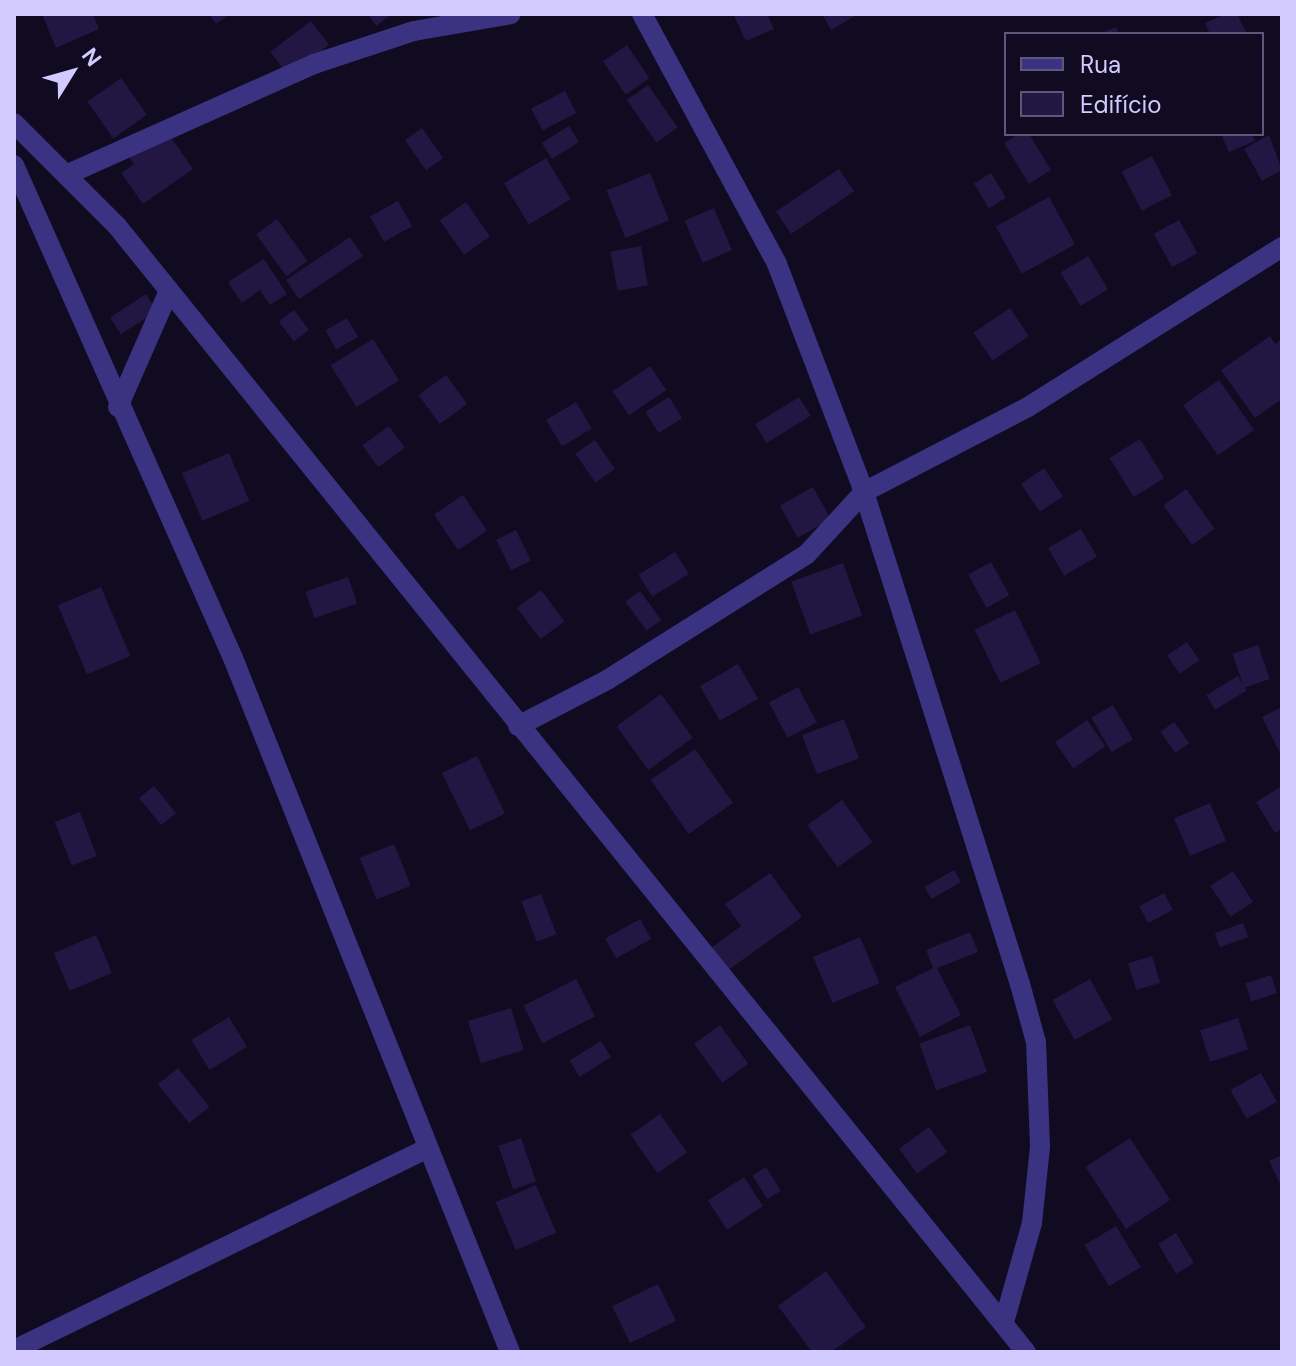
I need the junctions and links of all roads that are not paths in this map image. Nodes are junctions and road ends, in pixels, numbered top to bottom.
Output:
1 (511, 14) edge
2 (642, 14) edge
3 (14, 123) edge
4 (14, 165) edge
5 (66, 175) junction
6 (1282, 247) edge
7 (169, 291) junction
8 (118, 407) junction
9 (864, 492) junction
10 (518, 726) junction
11 (427, 1149) junction
12 (1004, 1322) junction
13 (14, 1350) edge
14 (510, 1352) edge
15 (1026, 1352) edge

1 - 5 street
2 - 9 street
3 - 5 street
4 - 8 street
5 - 7 street
6 - 9 street
7 - 8 street
7 - 10 street
8 - 11 street
9 - 10 street
9 - 12 street
10 - 12 street
11 - 13 street
11 - 14 street
12 - 15 street

